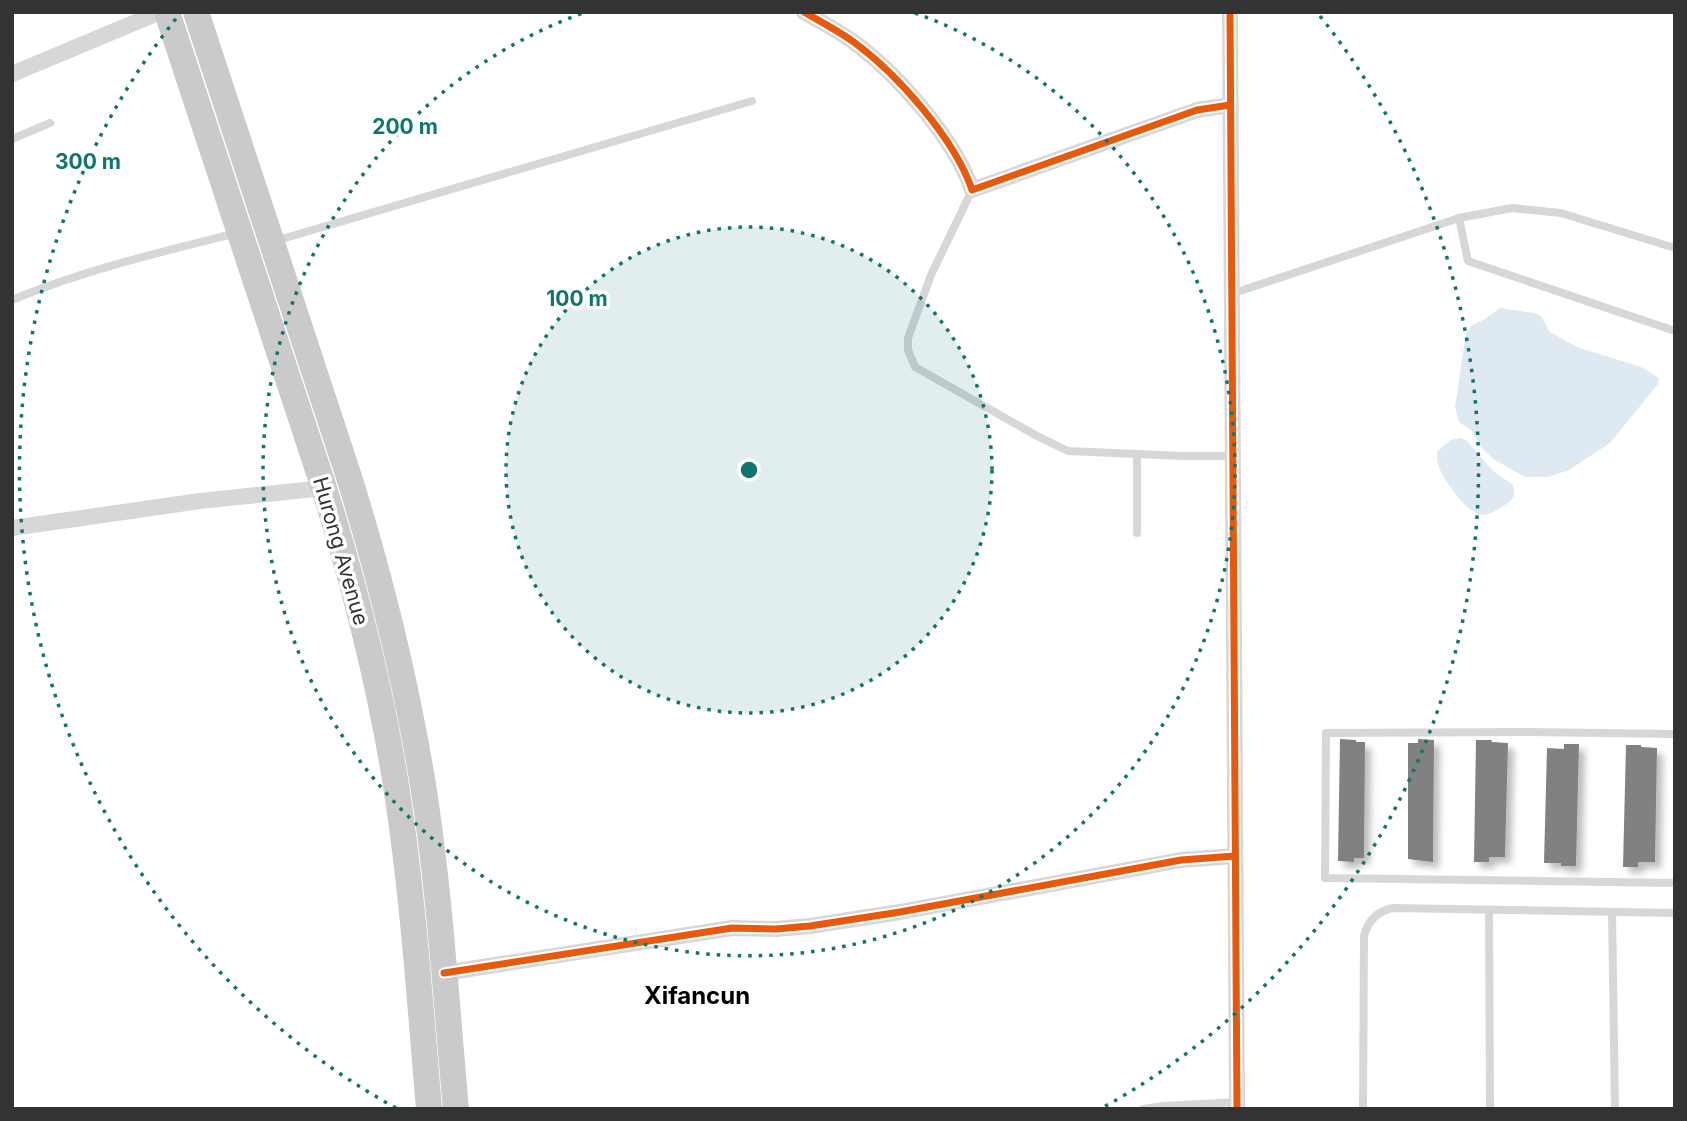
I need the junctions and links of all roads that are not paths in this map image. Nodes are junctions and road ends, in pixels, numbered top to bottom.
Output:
1 (160, 12) edge
2 (167, 12) edge
3 (196, 12) edge
4 (804, 12) edge
5 (1230, 12) edge
6 (12, 74) edge
7 (752, 101) dead end
8 (1230, 105) junction
9 (50, 123) dead end
10 (12, 139) edge
11 (972, 190) junction
12 (1459, 218) junction
13 (240, 232) junction
14 (271, 242) junction
15 (1675, 248) edge
16 (1231, 294) junction
17 (12, 300) edge
18 (1675, 331) edge
19 (1137, 454) junction
20 (1233, 456) junction
21 (324, 488) junction
22 (12, 528) edge
23 (1137, 533) dead end
24 (1675, 734) edge
25 (1235, 856) junction
26 (1675, 883) edge
27 (1489, 910) junction
28 (1612, 912) junction
29 (1675, 913) edge
30 (444, 973) junction
31 (1237, 1105) edge
32 (429, 1109) edge
33 (456, 1109) edge
34 (1143, 1109) edge
35 (1363, 1109) edge
36 (1490, 1109) edge
37 (1615, 1109) edge

1 - 6 street
2 - 13 main road, Hurong Avenue
3 - 14 main road, Hurong Avenue
4 - 11 street
5 - 8 street
7 - 14 lane
8 - 11 street
8 - 16 street
9 - 10 lane
11 - 19 lane
12 - 15 lane
12 - 16 lane
12 - 18 lane
13 - 17 lane
13 - 21 main road, Hurong Avenue
14 - 30 main road, Hurong Avenue
16 - 20 street
19 - 20 lane
19 - 23 lane
20 - 25 street
21 - 22 street
21 - 32 main road, Hurong Avenue
24 - 26 lane
25 - 30 street
25 - 31 street
27 - 28 lane
27 - 35 lane
27 - 36 lane
28 - 29 lane
28 - 37 lane
30 - 33 main road, Hurong Avenue
31 - 34 lane

